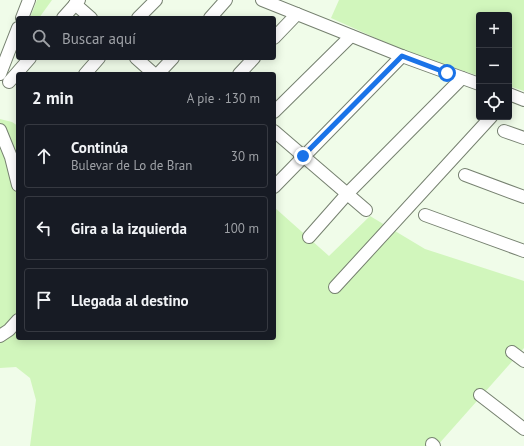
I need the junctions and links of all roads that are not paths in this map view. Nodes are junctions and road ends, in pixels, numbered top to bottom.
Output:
1 (29, 0) edge
2 (156, 0) edge
3 (226, 0) edge
4 (262, 0) edge
5 (77, 2) edge
6 (297, 14) junction
7 (23, 16) edge
8 (65, 16) edge
9 (89, 16) edge
10 (140, 16) edge
11 (212, 16) edge
12 (16, 36) edge
13 (276, 36) edge
14 (351, 36) junction
15 (402, 56) junction
16 (28, 60) edge
17 (97, 60) edge
18 (138, 60) edge
19 (171, 60) edge
20 (252, 60) edge
21 (88, 72) edge
22 (152, 72) edge
23 (160, 72) edge
24 (241, 72) edge
25 (5, 78) edge
26 (462, 78) junction
27 (476, 83) edge
28 (512, 97) edge
29 (524, 100) edge
30 (276, 110) edge
31 (488, 120) edge
32 (0, 130) edge
33 (504, 131) dead end
34 (276, 133) edge
35 (524, 138) edge
36 (303, 156) junction
37 (465, 175) dead end
38 (16, 177) edge
39 (276, 184) edge
40 (347, 194) junction
41 (524, 196) edge
42 (366, 210) dead end
43 (426, 214) dead end
44 (309, 237) dead end
45 (524, 251) edge
46 (335, 287) dead end
47 (16, 322) edge
48 (0, 336) edge
49 (512, 352) dead end
50 (524, 361) edge
51 (480, 395) dead end
52 (524, 429) edge

1 - 7 street
2 - 10 street
3 - 11 street
4 - 6 street
5 - 8 street
5 - 9 street
6 - 13 street
6 - 14 street
12 - 25 street
14 - 15 street
14 - 30 street
15 - 26 street
15 - 36 street
16 - 25 street
17 - 21 street
18 - 22 street
19 - 23 street
20 - 24 street
26 - 27 street
26 - 40 street
28 - 29 street
31 - 46 street
32 - 38 street
33 - 35 street
34 - 36 street
36 - 39 street
36 - 40 street
37 - 41 street
40 - 42 street
40 - 44 street
43 - 45 street
47 - 48 street
49 - 50 street
51 - 52 street

